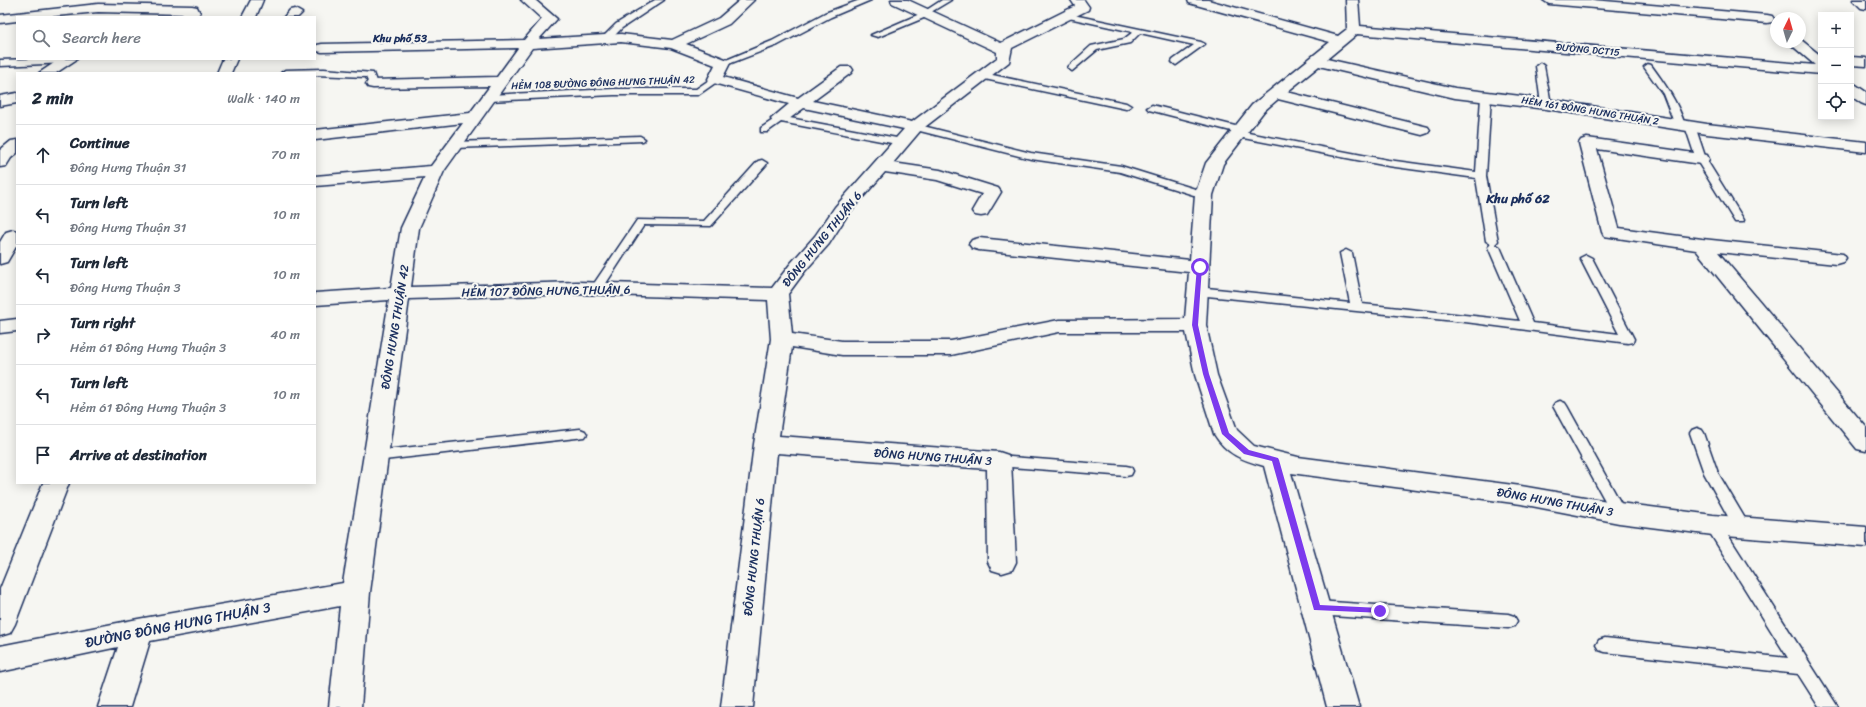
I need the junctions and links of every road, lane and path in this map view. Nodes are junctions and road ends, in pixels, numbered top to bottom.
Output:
1 (257, 0) edge
2 (527, 0) edge
3 (660, 0) edge
4 (748, 0) edge
5 (867, 0) edge
6 (897, 0) edge
7 (948, 0) edge
8 (1077, 0) edge
9 (1194, 0) edge
10 (1352, 0) edge
11 (1549, 0) edge
12 (1859, 0) edge
13 (1750, 5) dead end
14 (1866, 5) edge
15 (927, 12) junction
16 (1067, 15) junction
17 (23, 16) edge
18 (188, 16) edge
19 (249, 16) edge
20 (16, 17) edge
21 (0, 19) edge
22 (1770, 22) edge
23 (1770, 23) edge
24 (1138, 31) junction
25 (874, 35) dead end
26 (1348, 35) junction
27 (605, 40) junction
28 (529, 44) junction
29 (674, 44) junction
30 (322, 48) dead end
31 (1802, 48) edge
32 (1004, 50) junction
33 (69, 60) edge
34 (230, 60) edge
35 (1316, 61) junction
36 (1818, 61) edge
37 (1854, 61) edge
38 (1176, 62) dead end
39 (1866, 62) edge
40 (0, 63) edge
41 (723, 63) junction
42 (1818, 63) edge
43 (1540, 66) dead end
44 (1648, 67) dead end
45 (1072, 68) dead end
46 (846, 70) dead end
47 (48, 72) edge
48 (224, 72) edge
49 (316, 72) edge
50 (983, 76) junction
51 (715, 80) junction
52 (501, 81) junction
53 (373, 84) joint
54 (1854, 90) edge
55 (1275, 94) junction
56 (1486, 97) junction
57 (16, 98) edge
58 (489, 98) junction
59 (1866, 100) edge
60 (0, 101) edge
61 (801, 103) junction
62 (1546, 104) junction
63 (1126, 106) dead end
64 (1152, 108) dead end
65 (475, 117) junction
66 (780, 119) junction
67 (1685, 126) junction
68 (764, 130) dead end
69 (1422, 130) dead end
70 (1239, 132) junction
71 (316, 135) edge
72 (908, 135) junction
73 (640, 139) dead end
74 (454, 145) junction
75 (1866, 147) edge
76 (1701, 159) junction
77 (762, 163) dead end
78 (881, 166) junction
79 (436, 171) junction
80 (1481, 176) junction
81 (316, 180) edge
82 (1204, 195) junction
83 (981, 211) dead end
84 (1739, 220) dead end
85 (13, 236) dead end
86 (979, 244) dead end
87 (1702, 245) junction
88 (1346, 253) dead end
89 (0, 258) edge
90 (1586, 258) dead end
91 (1836, 258) dead end
92 (1200, 267) junction
93 (597, 288) junction
94 (1197, 291) junction
95 (400, 293) junction
96 (778, 294) junction
97 (316, 299) edge
98 (1357, 308) junction
99 (16, 325) edge
100 (1195, 325) junction
101 (0, 326) edge
102 (1528, 326) junction
103 (782, 339) junction
104 (1560, 406) dead end
105 (1696, 433) dead end
106 (580, 434) dead end
107 (1866, 443) edge
108 (766, 444) junction
109 (375, 456) junction
110 (1275, 460) junction
111 (999, 462) junction
112 (1126, 471) dead end
113 (56, 484) edge
114 (1619, 513) junction
115 (1713, 525) junction
116 (1742, 527) junction
117 (1866, 537) edge
118 (1002, 562) dead end
119 (356, 592) junction
120 (1317, 608) junction
121 (1508, 621) dead end
122 (0, 624) edge
123 (138, 631) junction
124 (1605, 646) dead end
125 (0, 659) edge
126 (1804, 667) junction
127 (114, 707) edge
128 (345, 707) edge
129 (737, 707) edge
130 (1343, 707) edge
131 (1829, 707) edge

1 - 19 street
2 - 28 street, ĐÔNG HƯNG THUẬN 42
3 - 27 lane
4 - 29 street
5 - 41 lane
6 - 15 street
7 - 15 lane
8 - 16 street, ĐÔNG HƯNG THUẬN 6
9 - 26 street, ĐƯỜNG DCT15
10 - 26 street
11 - 23 street
12 - 14 street
13 - 22 street
15 - 25 lane
15 - 32 street
16 - 24 lane
16 - 32 street, ĐÔNG HƯNG THUẬN 6
17 - 18 street
20 - 21 street
24 - 38 lane
24 - 45 lane
26 - 35 street
26 - 42 street, ĐƯỜNG DCT15
27 - 28 street
27 - 29 street
28 - 30 street
28 - 52 street, ĐÔNG HƯNG THUẬN 42
29 - 41 street
31 - 36 street
32 - 50 street, ĐÔNG HƯNG THUẬN 6
33 - 40 lane
33 - 47 street
34 - 48 street
35 - 55 street
35 - 56 street, HẺM 161 ĐÔNG HƯNG THUẬN 2
37 - 39 street
41 - 51 street
43 - 62 lane
44 - 67 lane
46 - 61 street
49 - 53 lane
50 - 63 lane
50 - 72 street, ĐÔNG HƯNG THUẬN 6
51 - 58 lane, HẺM 108 ĐƯỜNG ĐÔNG HƯNG THUẬN 42
51 - 61 street
52 - 53 street
52 - 58 street, ĐÔNG HƯNG THUẬN 42
54 - 59 street
55 - 69 street
55 - 70 street
56 - 62 street, HẺM 161 ĐÔNG HƯNG THUẬN 2
56 - 80 lane
57 - 60 street
58 - 65 street, ĐÔNG HƯNG THUẬN 42
61 - 66 street
61 - 72 street
62 - 67 street, HẺM 161 ĐÔNG HƯNG THUẬN 2
64 - 70 lane
65 - 71 street
65 - 74 street, ĐÔNG HƯNG THUẬN 42
66 - 68 lane
66 - 72 lane
67 - 75 street, HẺM 161 ĐÔNG HƯNG THUẬN 2
67 - 76 lane
70 - 80 lane
70 - 82 street
72 - 78 street, ĐÔNG HƯNG THUẬN 6
72 - 82 lane
73 - 74 lane
74 - 79 street, ĐÔNG HƯNG THUẬN 42
76 - 84 lane
76 - 87 street
77 - 93 lane
78 - 83 street
78 - 96 street, ĐÔNG HƯNG THUẬN 6
79 - 81 street
79 - 95 street, ĐÔNG HƯNG THUẬN 42
80 - 102 lane
82 - 92 street
85 - 89 street
86 - 92 street
87 - 91 street
87 - 107 street
88 - 98 lane
90 - 102 lane
92 - 94 street
93 - 95 street, HẺM 107 ĐÔNG HƯNG THUẬN 6
93 - 96 street, HẺM 107 ĐÔNG HƯNG THUẬN 6
94 - 98 lane
94 - 100 street
95 - 97 street, HẺM 107 ĐÔNG HƯNG THUẬN 6
95 - 109 street, ĐÔNG HƯNG THUẬN 42
96 - 103 street, ĐÔNG HƯNG THUẬN 6
98 - 102 lane
99 - 101 street
100 - 103 street
100 - 110 street, ĐÔNG HƯNG THUẬN 3
103 - 108 street, ĐÔNG HƯNG THUẬN 6
104 - 114 lane
105 - 116 lane
106 - 109 lane
108 - 111 street, ĐÔNG HƯNG THUẬN 3
108 - 129 street, ĐÔNG HƯNG THUẬN 6
109 - 119 street, ĐÔNG HƯNG THUẬN 42
110 - 114 street, ĐÔNG HƯNG THUẬN 3
110 - 120 street
111 - 112 lane
111 - 118 street, ĐÔNG HƯNG THUẬN 3
113 - 122 street
114 - 115 street, ĐÔNG HƯNG THUẬN 3
115 - 116 street, ĐÔNG HƯNG THUẬN 3
115 - 126 lane
116 - 117 street, ĐÔNG HƯNG THUẬN 3
119 - 123 street, ĐƯỜNG ĐÔNG HƯNG THUẬN 3
119 - 128 street, ĐÔNG HƯNG THUẬN 42
120 - 121 lane
120 - 130 street
123 - 125 street, ĐƯỜNG ĐÔNG HƯNG THUẬN 3
123 - 127 street
124 - 126 lane
126 - 131 lane

